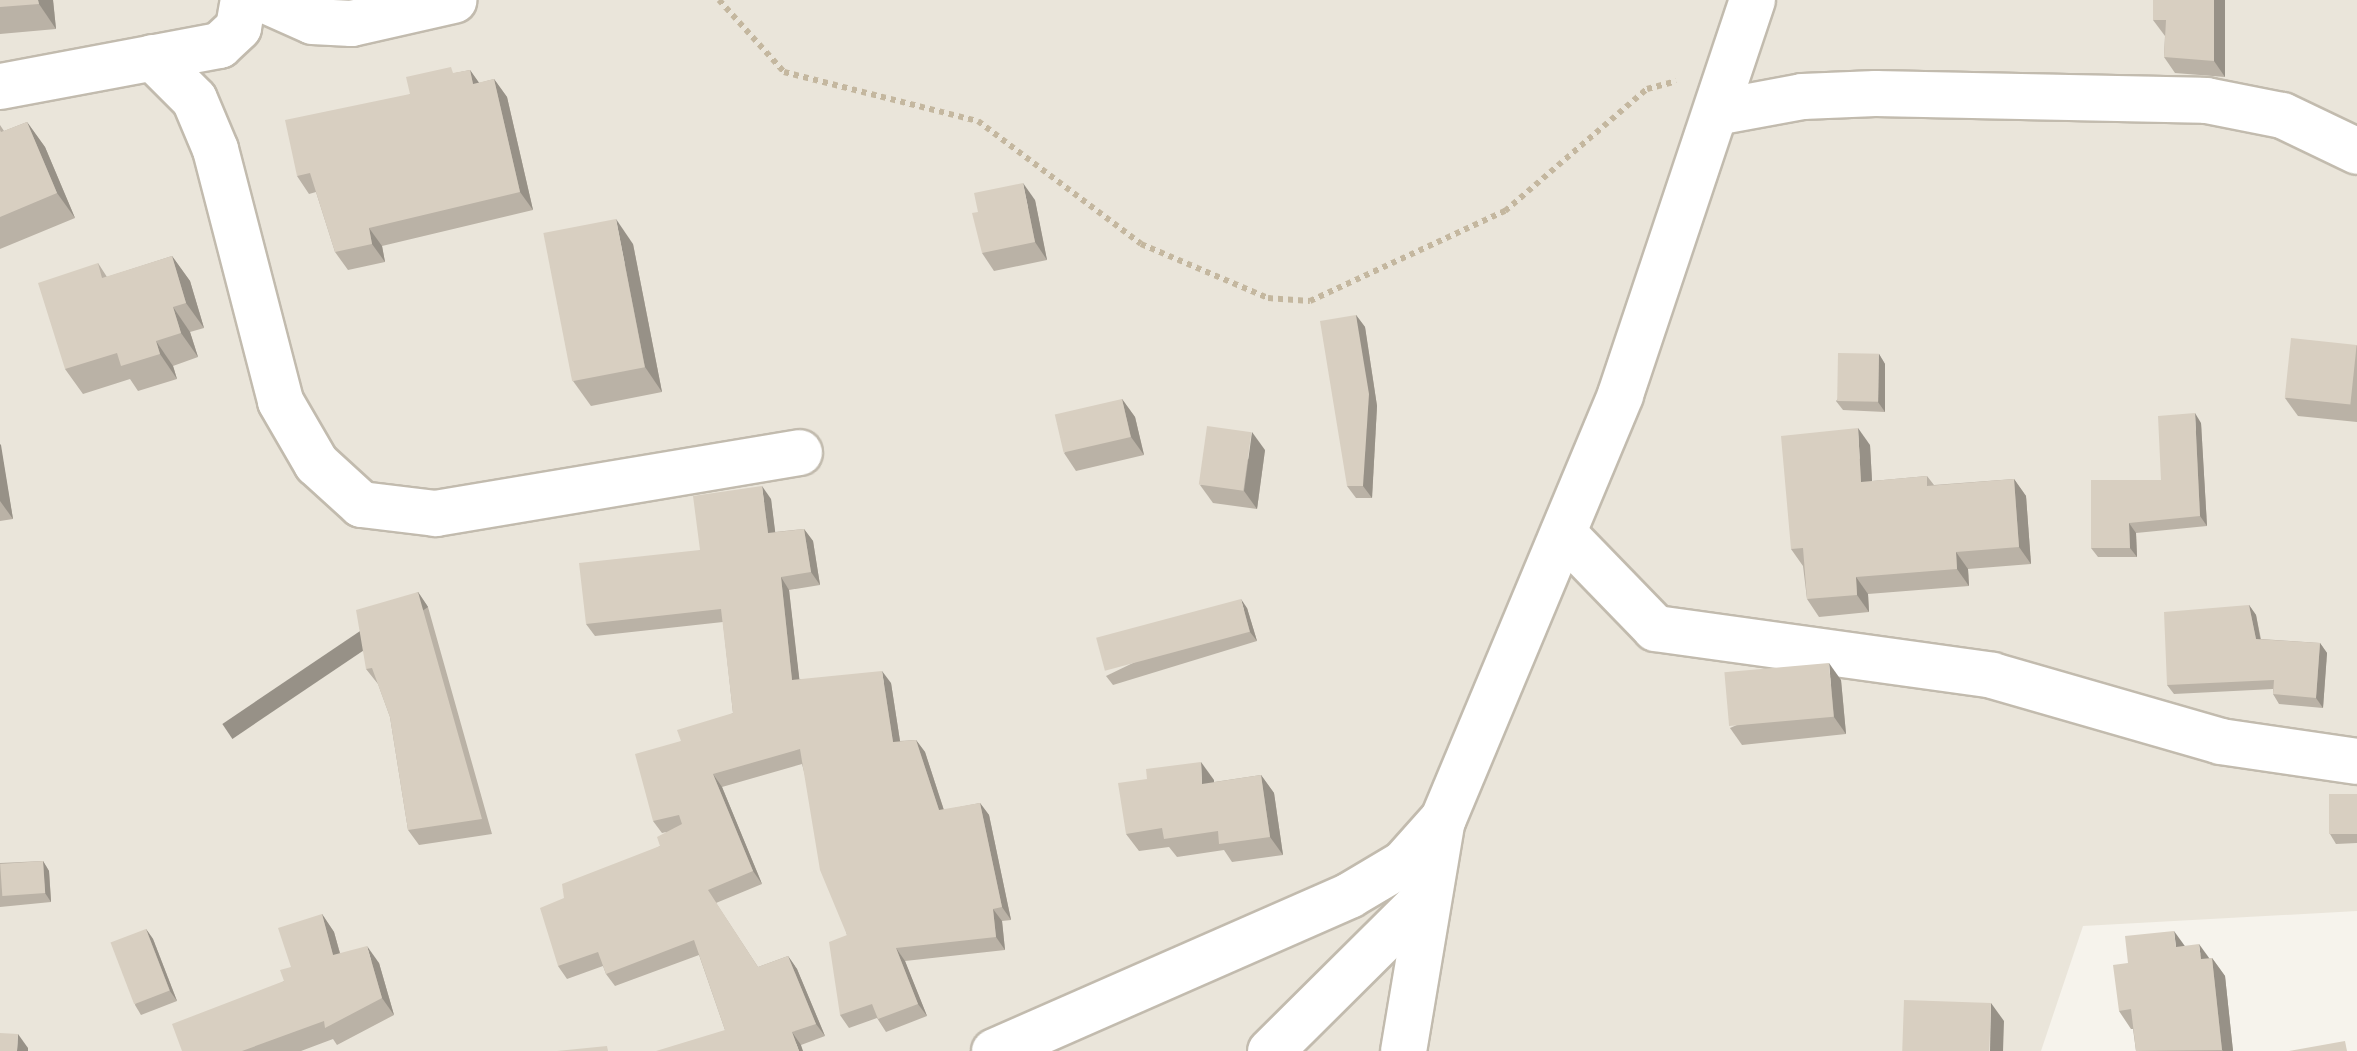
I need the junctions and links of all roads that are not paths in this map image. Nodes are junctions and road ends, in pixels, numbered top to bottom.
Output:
1 (243, 0) edge
2 (265, 0) edge
3 (453, 0) edge
4 (1752, 0) edge
5 (152, 57) junction
6 (0, 86) edge
7 (1716, 112) junction
8 (2357, 151) edge
9 (799, 452) dead end
10 (1563, 534) junction
11 (2357, 760) edge
12 (1442, 818) junction
13 (1425, 897) junction
14 (994, 1051) edge
15 (1270, 1051) edge
16 (1403, 1051) edge

1 - 5 street
2 - 3 street
4 - 7 street
5 - 6 street
5 - 9 street
7 - 8 street
7 - 10 street
10 - 11 street
10 - 12 street
12 - 13 street
12 - 14 street
13 - 15 street
13 - 16 street

